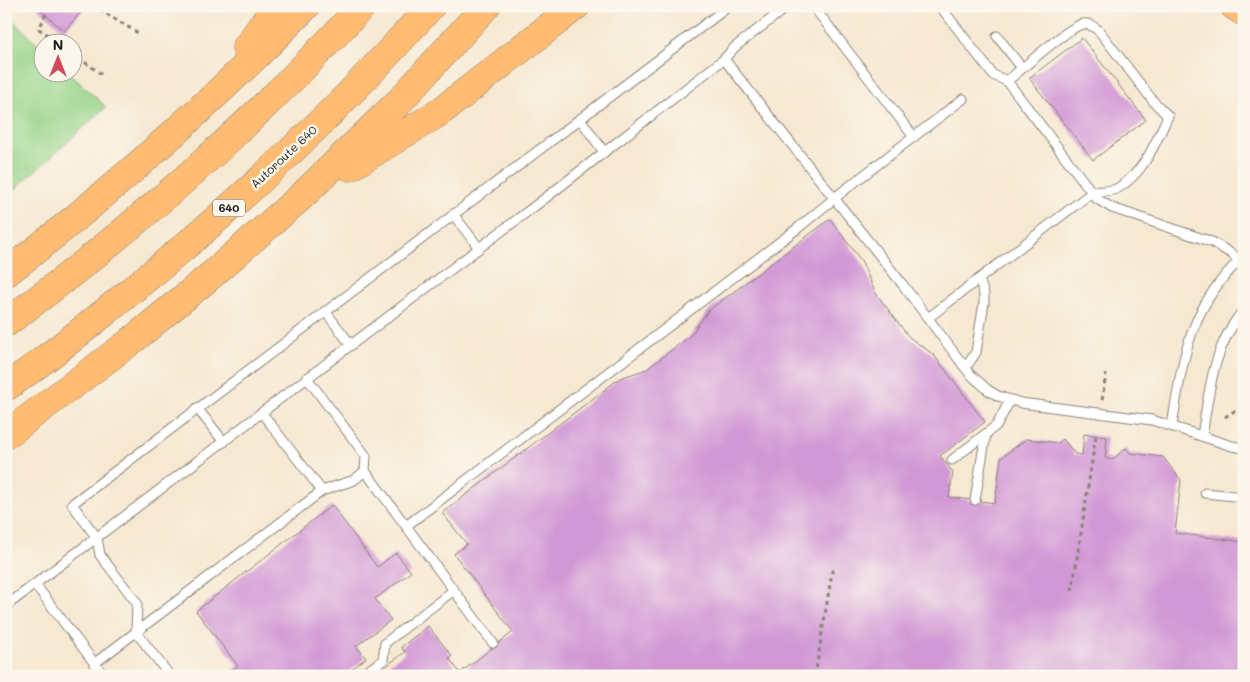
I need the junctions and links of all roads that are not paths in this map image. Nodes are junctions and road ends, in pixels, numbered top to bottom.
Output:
1 (276, 6) edge
2 (306, 6) edge
3 (362, 6) edge
4 (431, 6) edge
5 (486, 6) edge
6 (576, 6) edge
7 (729, 6) edge
8 (788, 6) edge
9 (813, 6) edge
10 (940, 6) edge
11 (1234, 6) edge
12 (1244, 12) edge
13 (997, 36) dead end
14 (724, 59) junction
15 (1022, 68) junction
16 (1007, 81) junction
17 (963, 99) dead end
18 (204, 107) junction
19 (580, 119) junction
20 (914, 137) junction
21 (604, 152) junction
22 (1091, 193) junction
23 (304, 195) junction
24 (834, 199) junction
25 (453, 214) junction
26 (479, 248) junction
27 (1241, 258) edge
28 (6, 273) edge
29 (979, 279) junction
30 (1244, 310) edge
31 (325, 311) junction
32 (928, 318) junction
33 (6, 324) edge
34 (352, 345) junction
35 (964, 366) junction
36 (307, 378) junction
37 (6, 387) edge
38 (1010, 400) junction
39 (198, 408) junction
40 (262, 413) junction
41 (1172, 426) junction
42 (986, 434) junction
43 (6, 435) edge
44 (1202, 436) junction
45 (224, 442) junction
46 (1244, 448) edge
47 (952, 460) dead end
48 (365, 471) junction
49 (322, 491) junction
50 (1205, 492) dead end
51 (1244, 498) edge
52 (975, 500) dead end
53 (406, 526) junction
54 (97, 538) junction
55 (35, 584) junction
56 (454, 590) junction
57 (6, 606) edge
58 (136, 632) junction
59 (493, 643) dead end
60 (95, 663) junction
61 (104, 676) edge
62 (170, 676) edge
63 (360, 676) edge

1 - 18 main road
2 - 18 main road
3 - 33 main road
4 - 37 main road, Autoroute 640 / 640
5 - 23 main road
6 - 23 main road
7 - 19 lane
8 - 14 lane
9 - 20 lane
10 - 16 lane
11 - 12 main road
13 - 15 lane
14 - 21 lane
14 - 24 lane
15 - 16 lane
15 - 22 lane
16 - 22 lane
17 - 20 lane
18 - 28 main road
19 - 21 lane
19 - 25 lane
20 - 24 lane
21 - 26 lane
22 - 27 lane
22 - 29 lane
23 - 43 main road
24 - 32 lane
24 - 53 lane
25 - 26 lane
25 - 31 lane
26 - 34 lane
27 - 41 lane
29 - 32 lane
29 - 35 lane
30 - 44 lane
31 - 34 lane
31 - 39 lane
32 - 35 lane
34 - 36 lane
35 - 38 lane
36 - 40 lane
36 - 48 lane
38 - 41 lane
38 - 42 lane
39 - 45 lane
39 - 54 lane
40 - 45 lane
40 - 49 lane
41 - 44 lane
42 - 47 lane
42 - 52 lane
44 - 46 lane
45 - 54 lane
48 - 49 lane
48 - 53 lane
49 - 58 lane
50 - 51 lane
53 - 56 lane
54 - 55 lane
54 - 58 lane
55 - 57 lane
55 - 60 lane
56 - 59 lane
56 - 63 lane
58 - 60 lane
58 - 62 lane
60 - 61 lane

